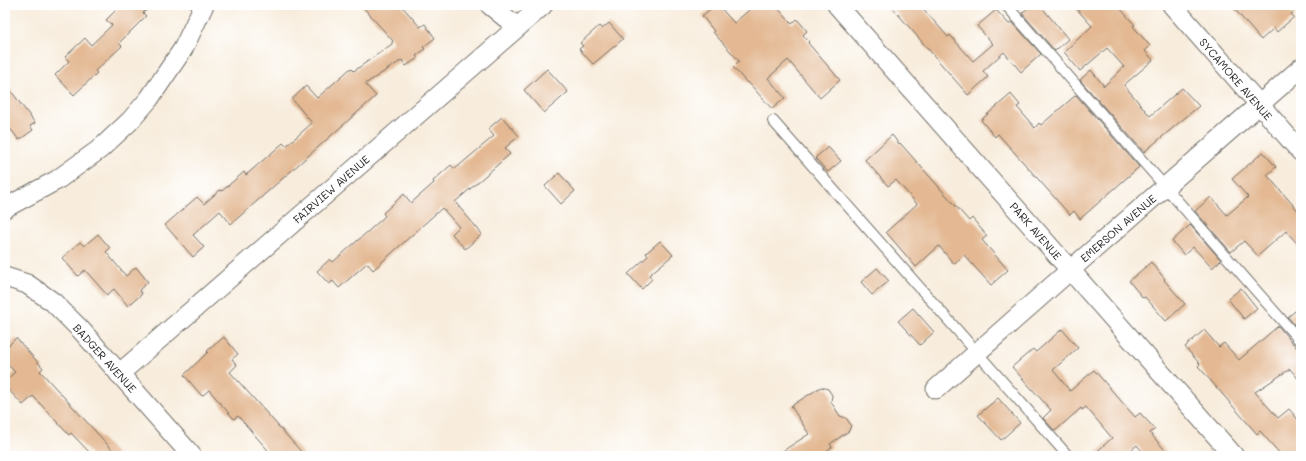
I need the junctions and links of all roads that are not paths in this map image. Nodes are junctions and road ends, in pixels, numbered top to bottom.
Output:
1 (204, 5) edge
2 (490, 5) edge
3 (543, 5) edge
4 (837, 5) edge
5 (1006, 5) edge
6 (1172, 5) edge
7 (517, 28) junction
8 (1301, 68) edge
9 (1259, 104) junction
10 (772, 121) dead end
11 (1301, 152) edge
12 (1165, 186) junction
13 (5, 208) edge
14 (1070, 270) junction
15 (5, 277) edge
16 (1301, 342) edge
17 (976, 353) junction
18 (119, 374) junction
19 (936, 389) dead end
20 (192, 456) edge
21 (1068, 456) edge
22 (1234, 456) edge

1 - 13 street
2 - 7 street
3 - 7 street, FAIRVIEW AVENUE
4 - 14 street, PARK AVENUE
5 - 12 lane
6 - 9 street, SYCAMORE AVENUE
7 - 18 street, FAIRVIEW AVENUE
8 - 9 street, EMERSON AVENUE
9 - 11 street, SYCAMORE AVENUE
9 - 12 street, EMERSON AVENUE
10 - 17 lane
12 - 14 street, EMERSON AVENUE
12 - 16 lane
14 - 17 street, EMERSON AVENUE
14 - 22 street, PARK AVENUE
15 - 18 street, BADGER AVENUE
17 - 19 street, EMERSON AVENUE
17 - 21 lane
18 - 20 street, BADGER AVENUE

